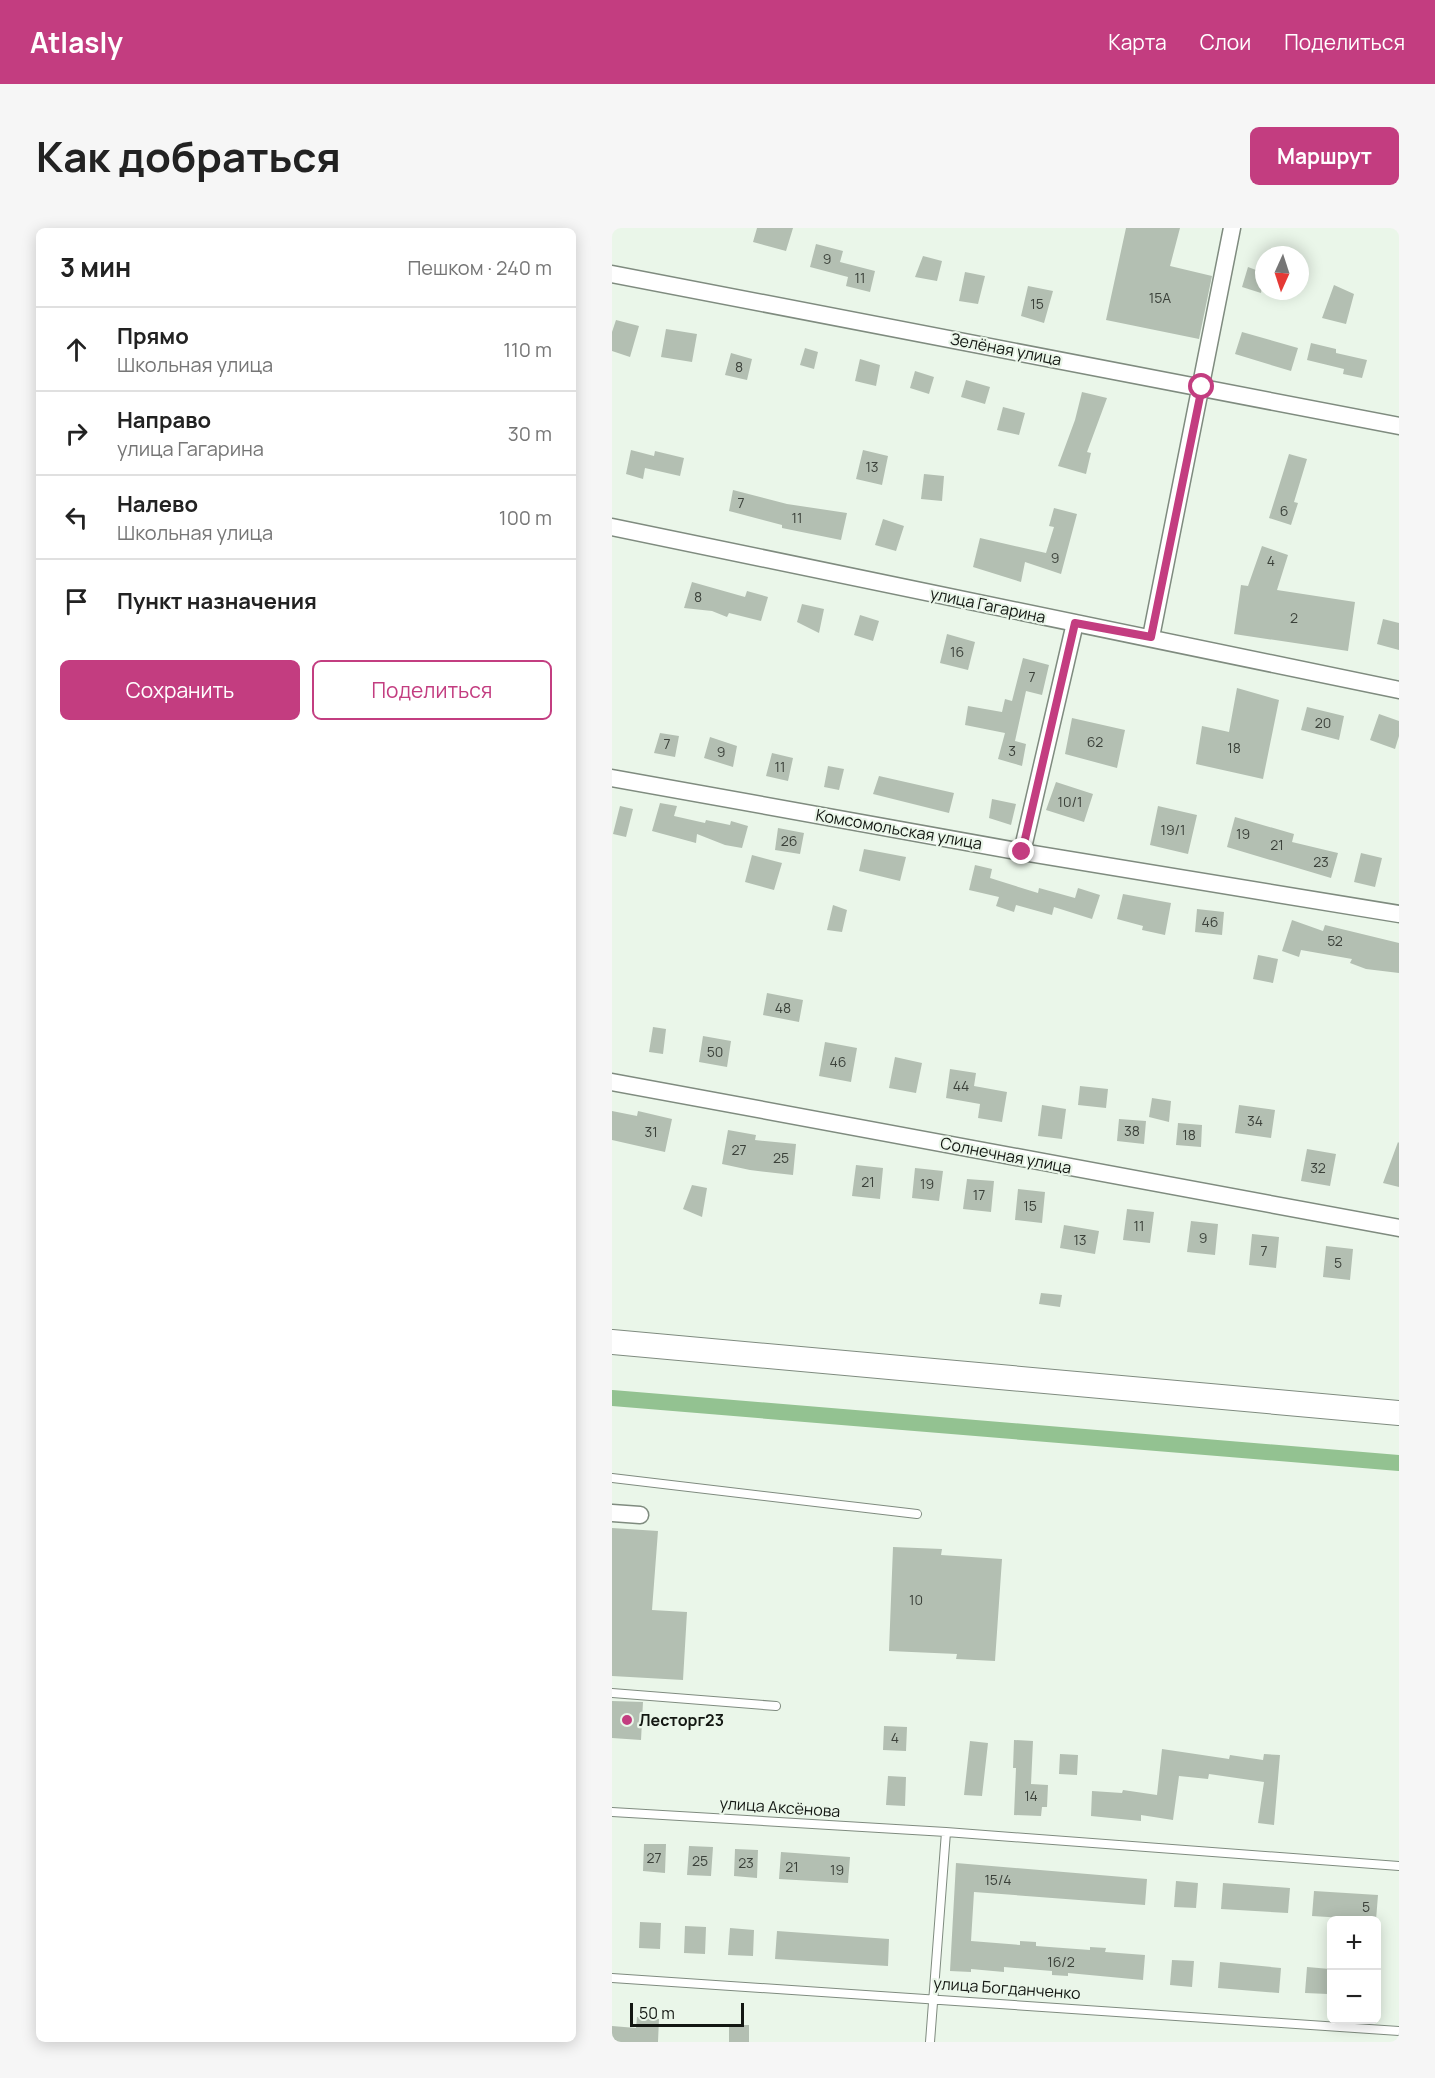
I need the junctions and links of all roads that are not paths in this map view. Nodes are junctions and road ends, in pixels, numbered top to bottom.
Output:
1 (1232, 228) edge
2 (612, 274) edge
3 (1202, 387) junction
4 (1399, 426) edge
5 (612, 528) edge
6 (1075, 623) junction
7 (1151, 637) junction
8 (1399, 690) edge
9 (612, 778) edge
10 (1022, 852) junction
11 (1399, 914) edge
12 (612, 1082) edge
13 (1399, 1228) edge
14 (612, 1342) edge
15 (1399, 1413) edge
16 (612, 1478) edge
17 (612, 1513) edge
18 (917, 1514) dead end
19 (639, 1515) dead end
20 (612, 1693) edge
21 (776, 1706) dead end
22 (612, 1812) edge
23 (946, 1832) junction
24 (1399, 1866) edge
25 (612, 1978) edge
26 (934, 1997) junction
27 (1399, 2031) edge
28 (930, 2042) edge

1 - 3 street
2 - 3 street, Зелёная улица
3 - 4 street, Зелёная улица
3 - 7 street
5 - 6 street, улица Гагарина
6 - 7 street, улица Гагарина
6 - 10 street
7 - 8 street, улица Гагарина
9 - 10 street, Комсомольская улица
10 - 11 street, Комсомольская улица
12 - 13 street, Солнечная улица
14 - 15 main road
16 - 18 lane
17 - 19 street
20 - 21 lane
22 - 23 lane, улица Аксёнова
23 - 24 lane, улица Аксёнова
23 - 26 lane
25 - 26 lane, улица Богданченко
26 - 27 lane, улица Богданченко
26 - 28 lane

